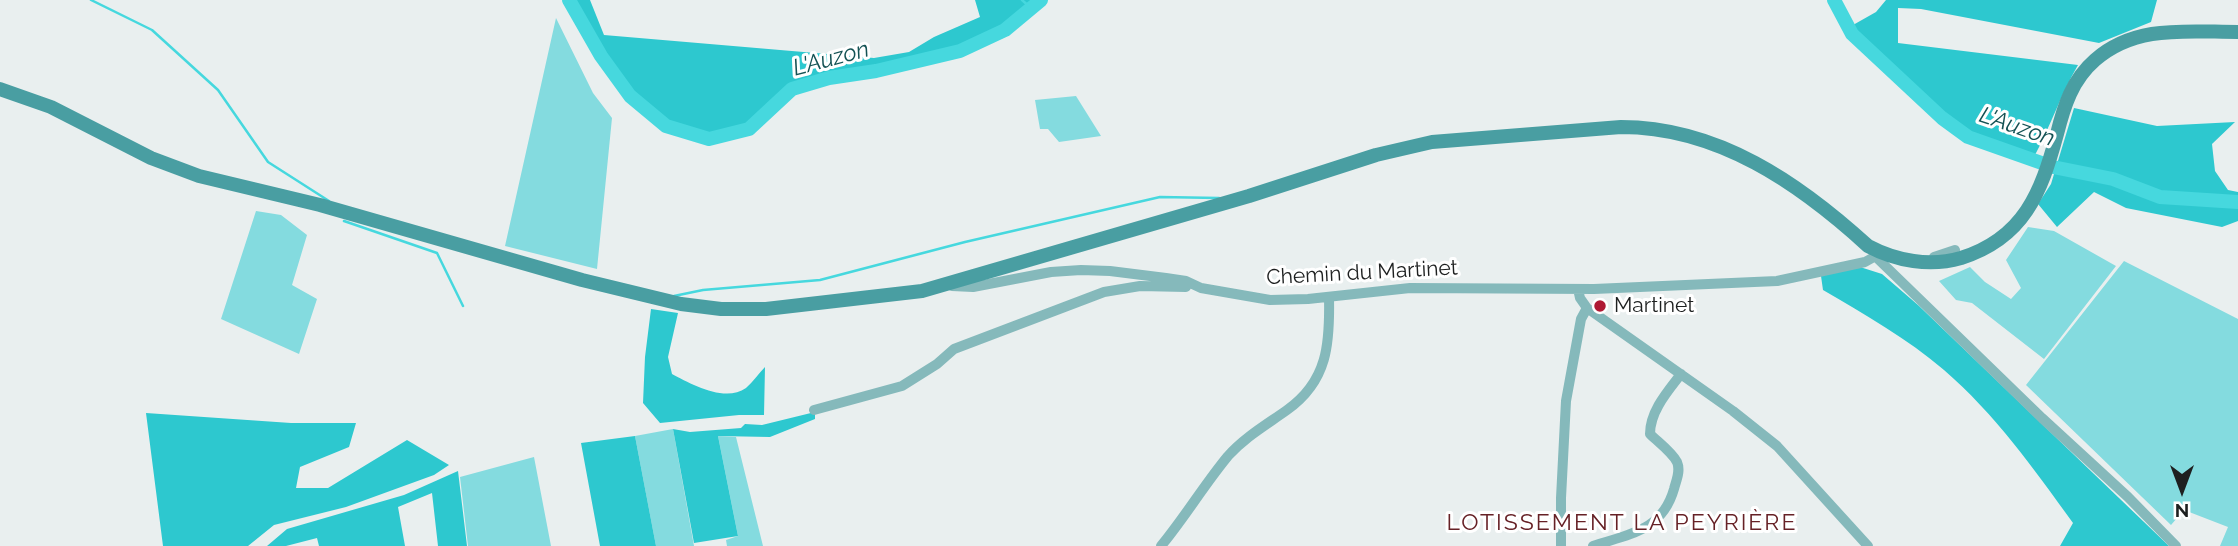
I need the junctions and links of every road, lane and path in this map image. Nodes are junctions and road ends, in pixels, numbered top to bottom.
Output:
1 (2238, 32) edge
2 (0, 89) edge
3 (2036, 193) junction
4 (1879, 251) junction
5 (941, 286) junction
6 (1201, 288) junction
7 (1578, 289) junction
8 (1329, 297) junction
9 (1587, 308) junction
10 (1681, 374) junction
11 (814, 410) dead end
12 (1161, 546) edge
13 (1561, 546) edge
14 (1593, 546) edge
15 (1868, 546) edge
16 (2176, 546) edge

1 - 3 main road
2 - 5 main road
3 - 4 main road
3 - 4 main road
4 - 5 main road
4 - 7 street, Chemin du Martinet
4 - 16 street
5 - 6 street, Chemin du Martinet
6 - 8 street, Chemin du Martinet
6 - 11 street
7 - 8 street, Chemin du Martinet
7 - 9 street
8 - 12 street
9 - 10 street
9 - 13 street
10 - 14 street
10 - 15 street

